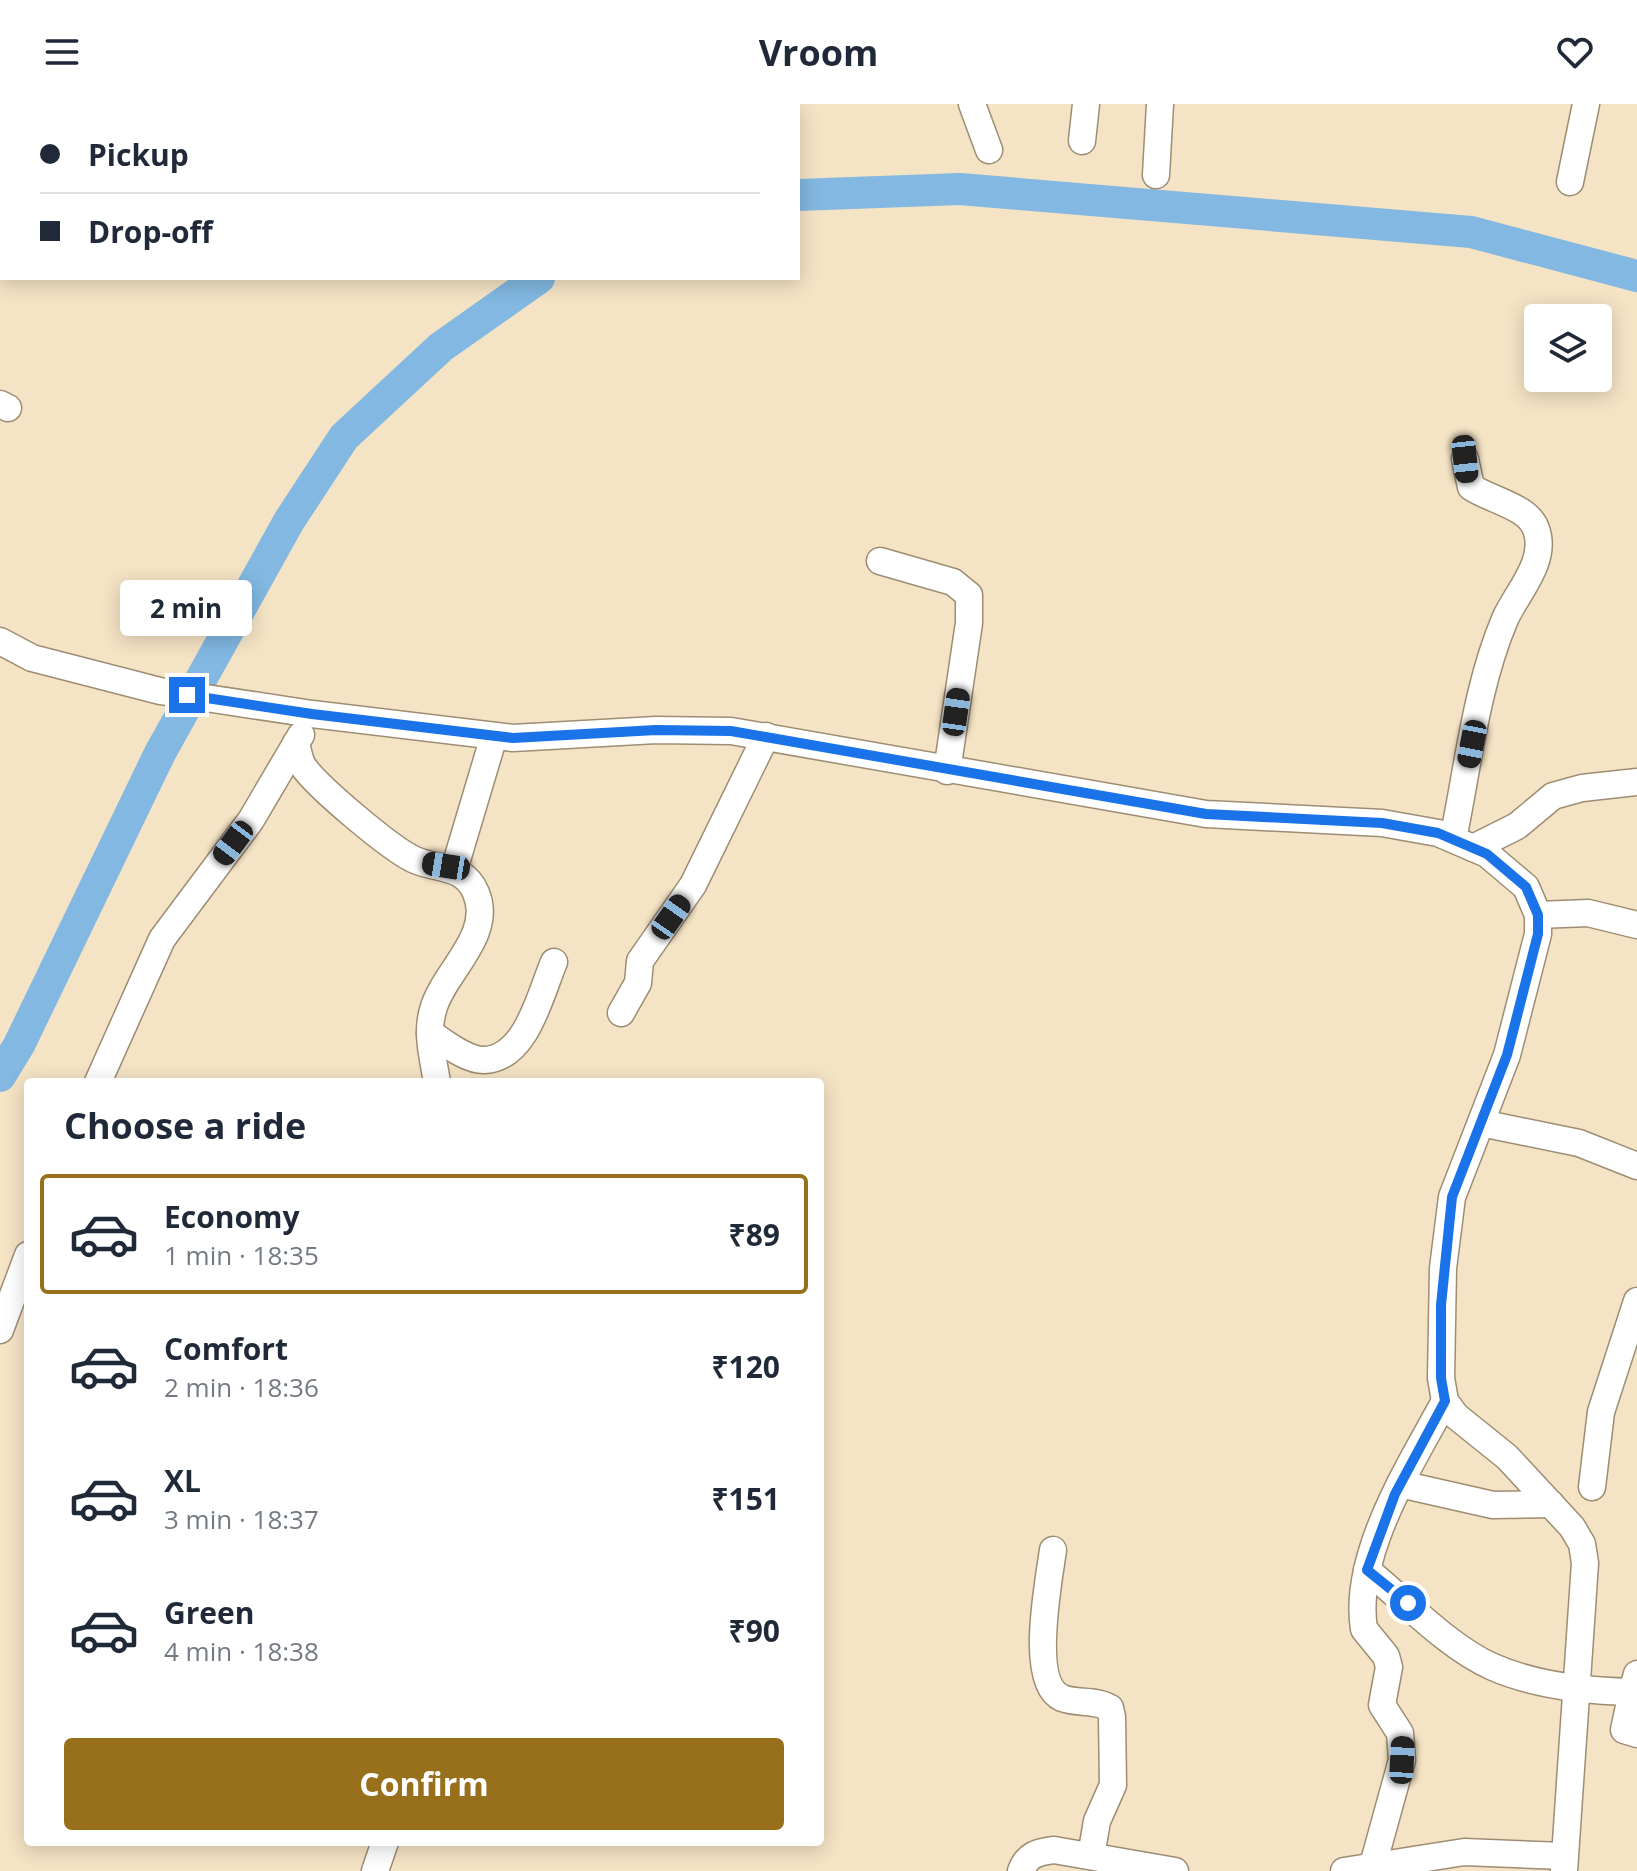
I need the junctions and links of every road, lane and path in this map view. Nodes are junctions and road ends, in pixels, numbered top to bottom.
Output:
1 (972, 104) edge
2 (1086, 104) edge
3 (1160, 104) edge
4 (1586, 104) edge
5 (1082, 141) dead end
6 (989, 150) dead end
7 (1156, 175) dead end
8 (1570, 182) dead end
9 (1465, 459) dead end
10 (880, 561) dead end
11 (0, 641) edge
12 (312, 714) junction
13 (494, 736) junction
14 (766, 736) junction
15 (296, 743) junction
16 (947, 771) junction
17 (1637, 782) edge
18 (1463, 844) junction
19 (454, 870) junction
20 (1538, 915) junction
21 (1637, 925) edge
22 (554, 962) dead end
23 (621, 1013) dead end
24 (430, 1033) junction
25 (100, 1078) edge
26 (436, 1078) edge
27 (1481, 1123) junction
28 (1637, 1166) edge
29 (24, 1266) edge
30 (1637, 1301) edge
31 (0, 1330) edge
32 (1445, 1401) junction
33 (1400, 1484) junction
34 (1592, 1487) dead end
35 (1551, 1504) junction
36 (1053, 1550) dead end
37 (1367, 1570) junction
38 (1634, 1683) edge
39 (1575, 1687) junction
40 (1637, 1734) edge
41 (384, 1846) edge
42 (1091, 1856) junction
43 (1564, 1864) edge
44 (1373, 1865) junction
45 (375, 1871) edge
46 (1021, 1871) edge
47 (1175, 1871) edge
48 (1344, 1871) edge

1 - 6 street
2 - 5 street
3 - 7 street
4 - 8 street
9 - 18 street
10 - 16 street
11 - 12 street
12 - 13 street
12 - 15 street
13 - 14 street
13 - 19 street
14 - 16 street
14 - 23 street
15 - 19 street
15 - 25 street
16 - 18 street
17 - 18 street
18 - 20 street
19 - 24 street
20 - 21 street
20 - 27 street
22 - 24 street
24 - 26 street
27 - 28 street
27 - 32 street
29 - 31 street
30 - 34 street
32 - 33 street
32 - 35 street
33 - 35 street
33 - 37 street
35 - 39 street
36 - 42 street
37 - 39 street
37 - 44 street
38 - 39 street
38 - 40 street
39 - 43 street
41 - 45 street
42 - 46 street
42 - 47 street
43 - 44 street
44 - 48 street

